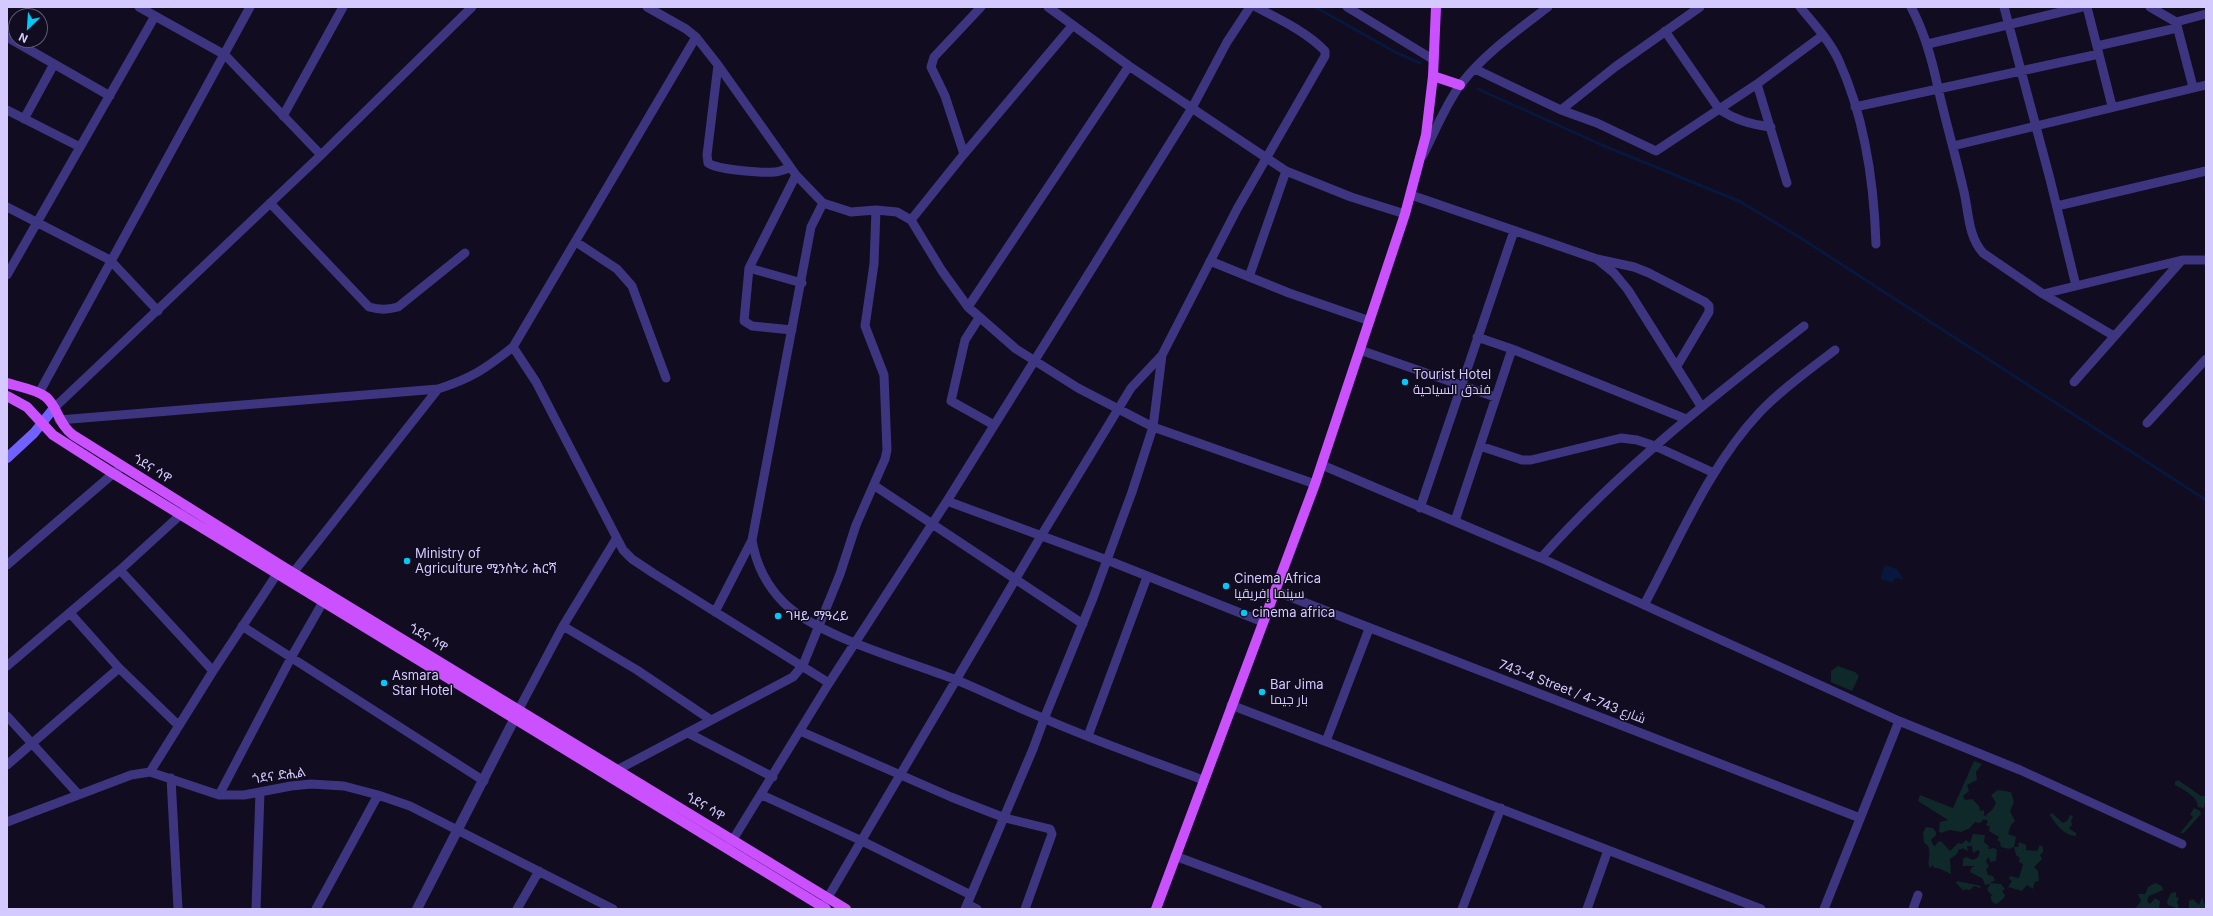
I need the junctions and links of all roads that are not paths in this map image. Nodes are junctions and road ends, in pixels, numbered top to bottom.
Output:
1 (139, 7) edge
2 (250, 7) edge
3 (343, 7) edge
4 (472, 7) edge
5 (648, 7) edge
6 (981, 7) edge
7 (1048, 7) edge
8 (1250, 7) edge
9 (1256, 7) edge
10 (1347, 7) edge
11 (1436, 7) edge
12 (1548, 7) edge
13 (1700, 7) edge
14 (1800, 7) edge
15 (1911, 7) edge
16 (2004, 7) edge
17 (2082, 7) edge
18 (2087, 7) edge
19 (2150, 7) edge
20 (2206, 14) edge
21 (155, 16) junction
22 (2176, 25) junction
23 (1072, 26) junction
24 (2009, 26) junction
25 (1665, 31) junction
26 (1823, 35) junction
27 (7, 37) edge
28 (696, 37) junction
29 (1928, 44) junction
30 (2098, 50) junction
31 (225, 55) junction
32 (1434, 60) junction
33 (54, 64) junction
34 (718, 65) junction
35 (1129, 66) junction
36 (1475, 69) junction
37 (2021, 70) junction
38 (1433, 76) junction
39 (1757, 84) junction
40 (1460, 85) junction
41 (2206, 85) edge
42 (2192, 87) junction
43 (1938, 88) junction
44 (110, 96) junction
45 (2112, 106) junction
46 (1855, 107) junction
47 (1192, 108) junction
48 (1718, 109) junction
49 (7, 110) edge
50 (1561, 110) junction
51 (283, 116) junction
52 (24, 119) junction
53 (2035, 126) junction
54 (1772, 127) junction
55 (1953, 146) junction
56 (80, 147) junction
57 (964, 154) junction
58 (321, 155) junction
59 (1267, 158) junction
60 (1421, 160) junction
61 (1286, 171) junction
62 (2206, 171) edge
63 (793, 172) junction
64 (1787, 183) dead end
65 (1411, 195) junction
66 (823, 202) junction
67 (270, 203) junction
68 (2057, 206) junction
69 (7, 207) edge
70 (876, 210) junction
71 (1406, 214) junction
72 (911, 220) junction
73 (38, 224) junction
74 (1514, 230) junction
75 (576, 242) junction
76 (1876, 244) dead end
77 (465, 253) dead end
78 (1597, 259) junction
79 (110, 260) junction
80 (2182, 260) junction
81 (2206, 260) edge
82 (1210, 261) junction
83 (749, 268) junction
84 (7, 275) edge
85 (1249, 278) junction
86 (802, 283) junction
87 (2076, 286) junction
88 (2043, 294) junction
89 (968, 307) junction
90 (158, 312) junction
91 (979, 318) junction
92 (1370, 321) junction
93 (1804, 326) dead end
94 (792, 330) junction
95 (1478, 336) junction
96 (2114, 336) junction
97 (513, 347) junction
98 (1512, 349) junction
99 (1360, 350) junction
100 (1835, 350) dead end
101 (1162, 355) junction
102 (2206, 359) edge
103 (1033, 362) junction
104 (1676, 366) junction
105 (666, 378) dead end
106 (2074, 382) dead end
107 (7, 383) edge
108 (1461, 385) junction
109 (438, 389) junction
110 (39, 393) junction
111 (7, 396) edge
112 (1495, 397) junction
113 (1701, 406) junction
114 (54, 408) junction
115 (1118, 410) junction
116 (1686, 419) junction
117 (59, 420) junction
118 (42, 423) junction
119 (2147, 423) dead end
120 (994, 425) junction
121 (1152, 427) junction
122 (1480, 446) junction
123 (1655, 446) junction
124 (7, 458) edge
125 (1322, 465) junction
126 (122, 466) junction
127 (1714, 473) junction
128 (114, 474) junction
129 (1316, 484) junction
130 (875, 486) junction
131 (947, 501) junction
132 (189, 507) junction
133 (1420, 508) junction
134 (180, 515) junction
135 (1455, 521) junction
136 (932, 523) junction
137 (1041, 536) junction
138 (616, 539) junction
139 (752, 540) junction
140 (1541, 558) junction
141 (1107, 560) junction
142 (7, 565) edge
143 (120, 570) junction
144 (277, 574) junction
145 (290, 576) junction
146 (1147, 577) junction
147 (1016, 579) junction
148 (1275, 591) junction
149 (323, 602) junction
150 (1644, 605) junction
151 (715, 612) junction
152 (70, 613) junction
153 (1263, 622) junction
154 (1083, 624) junction
155 (242, 626) junction
156 (563, 626) junction
157 (818, 626) junction
158 (1369, 629) junction
159 (855, 642) junction
160 (292, 656) junction
161 (803, 665) junction
162 (7, 666) edge
163 (119, 668) junction
164 (213, 671) junction
165 (956, 680) junction
166 (829, 683) junction
167 (1231, 705) junction
168 (519, 709) junction
169 (7, 716) edge
170 (515, 719) junction
171 (1044, 719) junction
172 (711, 720) junction
173 (1899, 721) junction
174 (178, 725) junction
175 (800, 731) junction
176 (688, 733) junction
177 (1088, 736) junction
178 (1326, 741) junction
179 (32, 744) junction
180 (7, 764) edge
181 (150, 772) junction
182 (613, 773) junction
183 (900, 776) junction
184 (773, 777) junction
185 (171, 778) junction
186 (1203, 780) junction
187 (484, 781) junction
188 (260, 792) junction
189 (78, 794) junction
190 (219, 795) junction
191 (378, 795) junction
192 (762, 795) junction
193 (1501, 808) junction
194 (1005, 818) junction
195 (1860, 818) junction
196 (7, 822) edge
197 (458, 830) junction
198 (733, 840) junction
199 (862, 841) junction
200 (2182, 844) dead end
201 (728, 849) junction
202 (1608, 850) junction
203 (1175, 856) junction
204 (539, 871) junction
205 (971, 895) junction
206 (1918, 895) dead end
207 (828, 898) junction
208 (966, 907) edge
209 (824, 908) edge
210 (178, 909) edge
211 (256, 909) edge
212 (316, 909) edge
213 (417, 909) edge
214 (517, 909) edge
215 (613, 909) edge
216 (846, 909) edge
217 (977, 909) edge
218 (1025, 909) edge
219 (1156, 909) edge
220 (1318, 909) edge
221 (1462, 909) edge
222 (1586, 909) edge
223 (1761, 909) edge
224 (1824, 909) edge
225 (1913, 909) edge

1 - 21 street
2 - 31 street
3 - 51 street
4 - 58 street
5 - 28 street
6 - 57 street
7 - 23 street
8 - 47 street
9 - 59 street
10 - 32 street
11 - 32 main road
12 - 36 street
13 - 25 street
14 - 26 street
15 - 29 street
16 - 24 street
17 - 24 street
18 - 30 street
19 - 22 street
20 - 22 street
21 - 31 street
21 - 44 street
22 - 30 street
22 - 42 street
23 - 35 street
23 - 57 street
24 - 29 street
24 - 37 street
25 - 48 street
25 - 50 street
26 - 39 street
26 - 46 street
27 - 33 street
28 - 34 street
28 - 75 street
29 - 43 street
30 - 37 street
30 - 45 street
31 - 51 street
31 - 79 street
32 - 38 main road
33 - 44 street
33 - 52 street
34 - 63 street
34 - 63 street
35 - 47 street
35 - 89 street
36 - 40 street
36 - 50 street
37 - 43 street
37 - 53 street
38 - 40 main road
38 - 60 main road
39 - 48 street
39 - 54 street
40 - 60 street
41 - 42 street
42 - 45 street
43 - 46 street
43 - 55 street
44 - 56 street
45 - 53 street
46 - 76 street
47 - 59 street
47 - 103 street
48 - 50 street
48 - 54 street
49 - 52 street
51 - 58 street
52 - 56 street
53 - 55 street
53 - 68 street
54 - 64 street
55 - 88 street
56 - 73 street
57 - 72 street
58 - 67 street
59 - 61 street
59 - 82 street
60 - 65 main road
61 - 71 street
61 - 85 street
62 - 68 street
63 - 66 street
63 - 83 street
65 - 71 main road
65 - 74 street
66 - 70 street
66 - 86 street
67 - 77 street
67 - 90 street
68 - 87 street
69 - 73 street
70 - 72 street
70 - 130 street
71 - 92 main road
72 - 89 street
73 - 79 street
73 - 84 street
74 - 78 street
74 - 95 street
75 - 97 street
75 - 105 street
78 - 104 street
78 - 104 street
79 - 90 street
79 - 110 street
80 - 81 street
80 - 87 street
80 - 96 street
82 - 85 street
82 - 101 street
83 - 86 street
83 - 94 street
85 - 92 street
86 - 94 street
87 - 88 street
88 - 96 street
89 - 91 street
90 - 114 street
91 - 103 street
91 - 120 street
92 - 99 main road
93 - 113 street
94 - 139 street
95 - 98 street
95 - 108 street
96 - 106 street
97 - 109 street
97 - 138 street
98 - 112 street
98 - 116 street
99 - 108 street
99 - 125 main road
100 - 127 street
101 - 115 street
101 - 121 street
102 - 119 street
103 - 115 street
103 - 120 street
104 - 113 street
107 - 110 main road, ጎደና ሳዋ
108 - 112 street
108 - 133 street
109 - 117 street
109 - 145 street
110 - 114 main road, ጎደና ሳዋ
111 - 118 main road, ጎደና ሳዋ
112 - 122 street
113 - 116 street
114 - 117 main road, ጎደና ሳዋ
114 - 118 main road
115 - 121 street
115 - 137 street
116 - 123 street
117 - 126 main road, ጎደና ሳዋ
118 - 124 main road
118 - 128 main road, ጎደና ሳዋ
120 - 131 street
121 - 129 street
121 - 141 street
122 - 123 street
122 - 135 street
123 - 127 street
123 - 140 street
125 - 129 main road
125 - 133 street
126 - 128 street
126 - 132 main road, ጎደና ሳዋ
127 - 150 street
128 - 134 main road, ጎደና ሳዋ
128 - 142 street
129 - 148 main road
130 - 136 street
130 - 157 street
131 - 136 street
131 - 137 street
132 - 134 street
132 - 145 main road, ጎደና ሳዋ
133 - 135 street
134 - 143 street
134 - 144 main road, ጎደና ሳዋ
135 - 140 street
136 - 147 street
136 - 159 street
137 - 141 street
137 - 147 street
138 - 151 street
138 - 156 street
139 - 151 street
139 - 157 street
140 - 150 street
141 - 146 street
141 - 154 street
143 - 152 street
143 - 164 street
144 - 145 main road, ጎደና ሳዋ
144 - 155 street
145 - 149 main road, ጎደና ሳዋ
145 - 168 main road, ጎደና ሳዋ
146 - 153 street
146 - 177 street
147 - 154 street
147 - 165 street
148 - 153 main road
148 - 158 street, 743-4 Street / شارع 743-4
149 - 160 street
149 - 170 main road, ጎደና ሳዋ
150 - 173 street
151 - 161 street
152 - 162 street
152 - 163 street
153 - 167 main road
154 - 171 street
155 - 160 street
155 - 164 street
156 - 168 street
156 - 172 street
157 - 159 street
157 - 161 street
158 - 178 street
158 - 195 street, 743-4 Street / شارع 743-4
159 - 165 street
159 - 166 street
160 - 187 street
160 - 190 street
161 - 166 street
161 - 172 street
163 - 174 street
163 - 179 street
164 - 174 street
165 - 171 street
165 - 183 street
166 - 175 street
167 - 178 street
167 - 186 main road
168 - 170 street
168 - 182 main road, ጎደና ሳዋ
169 - 179 street
170 - 182 main road, ጎደና ሳዋ
170 - 187 street
171 - 177 street
171 - 194 street
172 - 176 street
173 - 195 street
173 - 200 street
174 - 181 street
175 - 183 street
175 - 184 street
176 - 182 street
176 - 184 street
177 - 186 street
178 - 193 street
179 - 180 street
179 - 189 street
181 - 185 street, ጎደና ድሒል
181 - 189 street, ጎደና ድሒል
182 - 198 main road, ጎደና ሳዋ
182 - 201 main road, ጎደና ሳዋ
183 - 194 street
183 - 199 street
184 - 192 street
185 - 190 street, ጎደና ድሒል
185 - 210 street
186 - 203 main road
187 - 197 street
188 - 190 street, ጎደና ድሒል
188 - 191 street, ጎደና ድሒል
188 - 211 street
189 - 196 street, ጎደና ድሒል
191 - 197 street, ጎደና ድሒል
191 - 212 street
192 - 198 street
192 - 199 street
193 - 202 street
193 - 221 street
194 - 205 street
194 - 218 street
195 - 224 street
197 - 204 street, ጎደና ድሒል
197 - 213 street
198 - 201 street
198 - 207 main road, ጎደና ሳዋ
199 - 205 street
199 - 207 street
201 - 209 main road, ጎደና ሳዋ
202 - 222 street
202 - 223 street
203 - 219 main road
203 - 220 street
204 - 214 street
204 - 215 street, ጎደና ድሒል
205 - 208 street
206 - 225 street
207 - 209 street
207 - 216 main road, ጎደና ሳዋ
208 - 217 street

